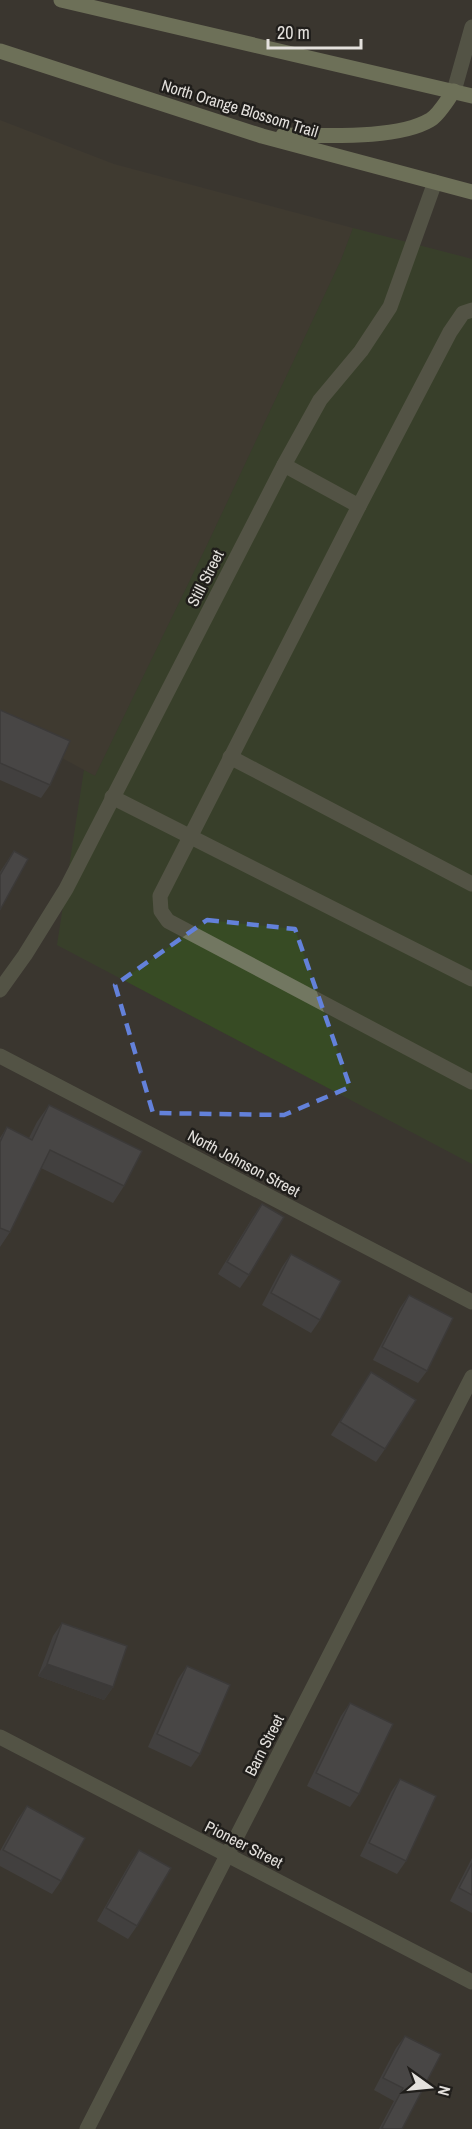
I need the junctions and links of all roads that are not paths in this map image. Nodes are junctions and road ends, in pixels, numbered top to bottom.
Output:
1 (61, 0) edge
2 (472, 27) edge
3 (0, 51) edge
4 (454, 91) junction
5 (472, 96) edge
6 (262, 136) junction
7 (435, 182) junction
8 (472, 192) edge
9 (472, 310) edge
10 (284, 465) junction
11 (359, 506) junction
12 (231, 757) junction
13 (112, 797) junction
14 (190, 836) junction
15 (472, 884) edge
16 (472, 979) edge
17 (0, 990) edge
18 (0, 1056) edge
19 (472, 1082) edge
20 (472, 1302) edge
21 (472, 1377) edge
22 (0, 1737) edge
23 (228, 1856) junction
24 (472, 1982) edge
25 (87, 2129) edge

1 - 4 main road
2 - 4 street
3 - 6 main road, North Orange Blossom Trail
4 - 5 main road
4 - 6 main road
6 - 7 main road, North Orange Blossom Trail
7 - 8 main road, North Orange Blossom Trail
7 - 10 street, Still Street
9 - 11 street
10 - 11 street
10 - 13 street, Still Street
11 - 12 street
12 - 14 street
12 - 15 street
13 - 14 street
13 - 17 street, Still Street
14 - 16 street
14 - 19 street
18 - 20 street, North Johnson Street
21 - 23 street, Barn Street
22 - 23 street, Pioneer Street
23 - 24 street, Pioneer Street
23 - 25 street, Barn Street

